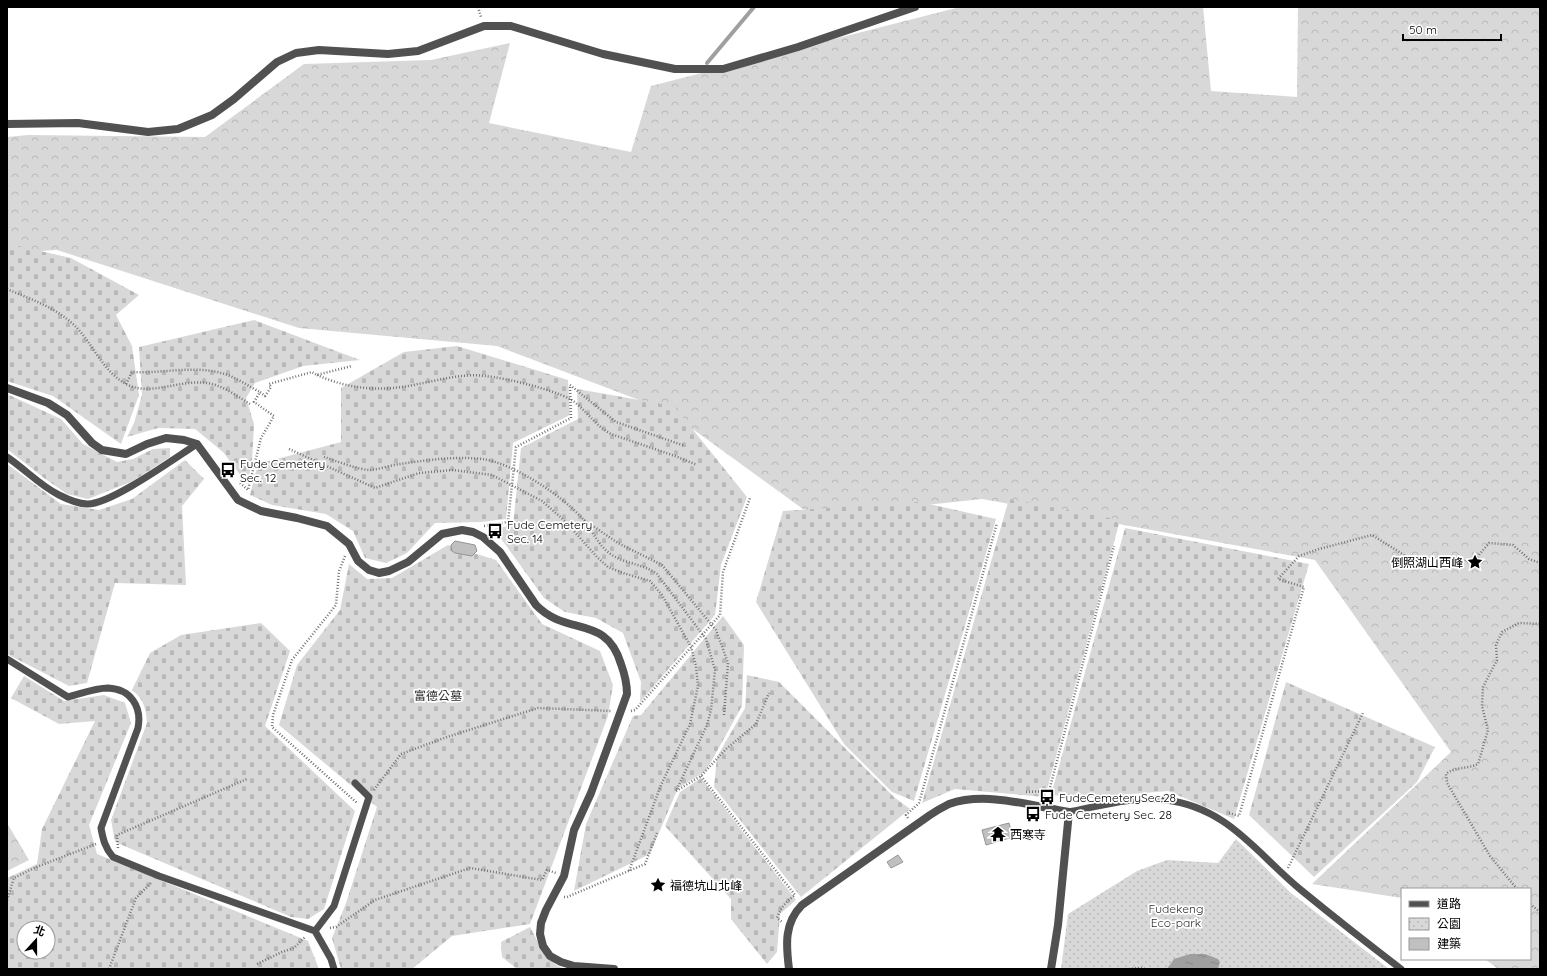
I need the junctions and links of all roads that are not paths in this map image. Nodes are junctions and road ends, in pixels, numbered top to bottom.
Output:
1 (915, 7) edge
2 (7, 124) edge
3 (7, 388) edge
4 (197, 444) junction
5 (7, 457) edge
6 (7, 658) edge
7 (355, 783) dead end
8 (1069, 812) junction
9 (315, 931) junction
10 (334, 969) edge
11 (614, 969) edge
12 (789, 969) edge
13 (1051, 969) edge
14 (1401, 969) edge

1 - 2 street
3 - 4 street
4 - 5 lane
4 - 11 street
6 - 9 lane
7 - 9 lane
8 - 12 street
8 - 13 street
8 - 14 lane
9 - 10 lane

